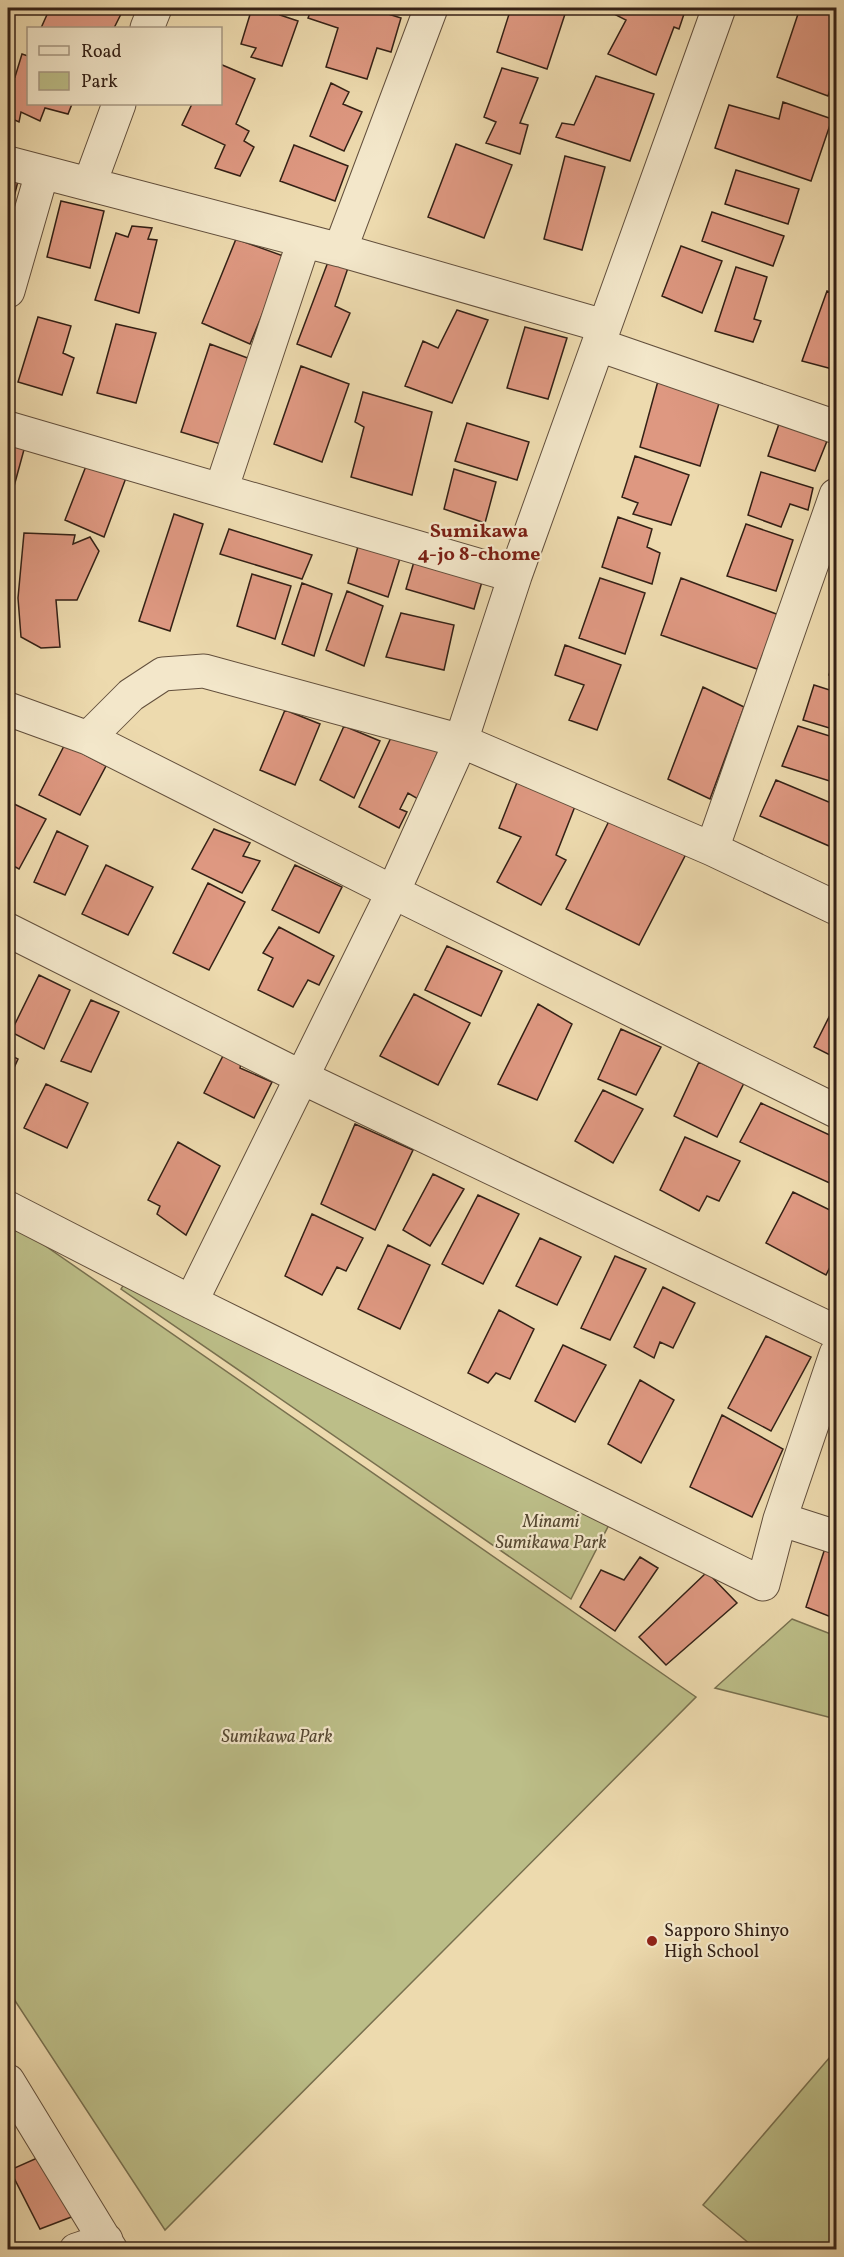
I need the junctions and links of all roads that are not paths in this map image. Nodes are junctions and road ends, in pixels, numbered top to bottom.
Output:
1 (155, 8) edge
2 (431, 8) edge
3 (719, 8) edge
4 (147, 27) edge
5 (119, 105) edge
6 (8, 164) edge
7 (42, 173) junction
8 (90, 183) junction
9 (304, 241) junction
10 (340, 250) junction
11 (8, 291) edge
12 (602, 336) junction
13 (837, 427) edge
14 (8, 428) edge
15 (221, 490) junction
16 (837, 495) edge
17 (515, 576) junction
18 (8, 709) edge
19 (88, 738) junction
20 (461, 741) junction
21 (712, 849) junction
22 (393, 892) junction
23 (837, 908) edge
24 (8, 930) edge
25 (303, 1078) junction
26 (837, 1111) edge
27 (8, 1208) edge
28 (191, 1302) junction
29 (837, 1332) edge
30 (837, 1354) edge
31 (780, 1519) junction
32 (837, 1538) edge
33 (8, 2081) edge
34 (109, 2245) edge
35 (76, 2250) edge

1 - 4 street
2 - 10 street
3 - 12 street
5 - 8 street
6 - 7 street
7 - 8 street
7 - 11 street
8 - 9 street
9 - 10 street
9 - 15 street
10 - 12 street
12 - 13 street
12 - 17 street
14 - 15 street
15 - 17 street
16 - 21 street
17 - 20 street
18 - 19 street
19 - 20 street
19 - 22 street
20 - 21 street
20 - 22 street
21 - 23 street
22 - 25 street
22 - 26 street
24 - 25 street
25 - 28 street
25 - 29 street
27 - 28 street
28 - 31 street
30 - 31 street
31 - 32 street
33 - 34 street
34 - 35 street

